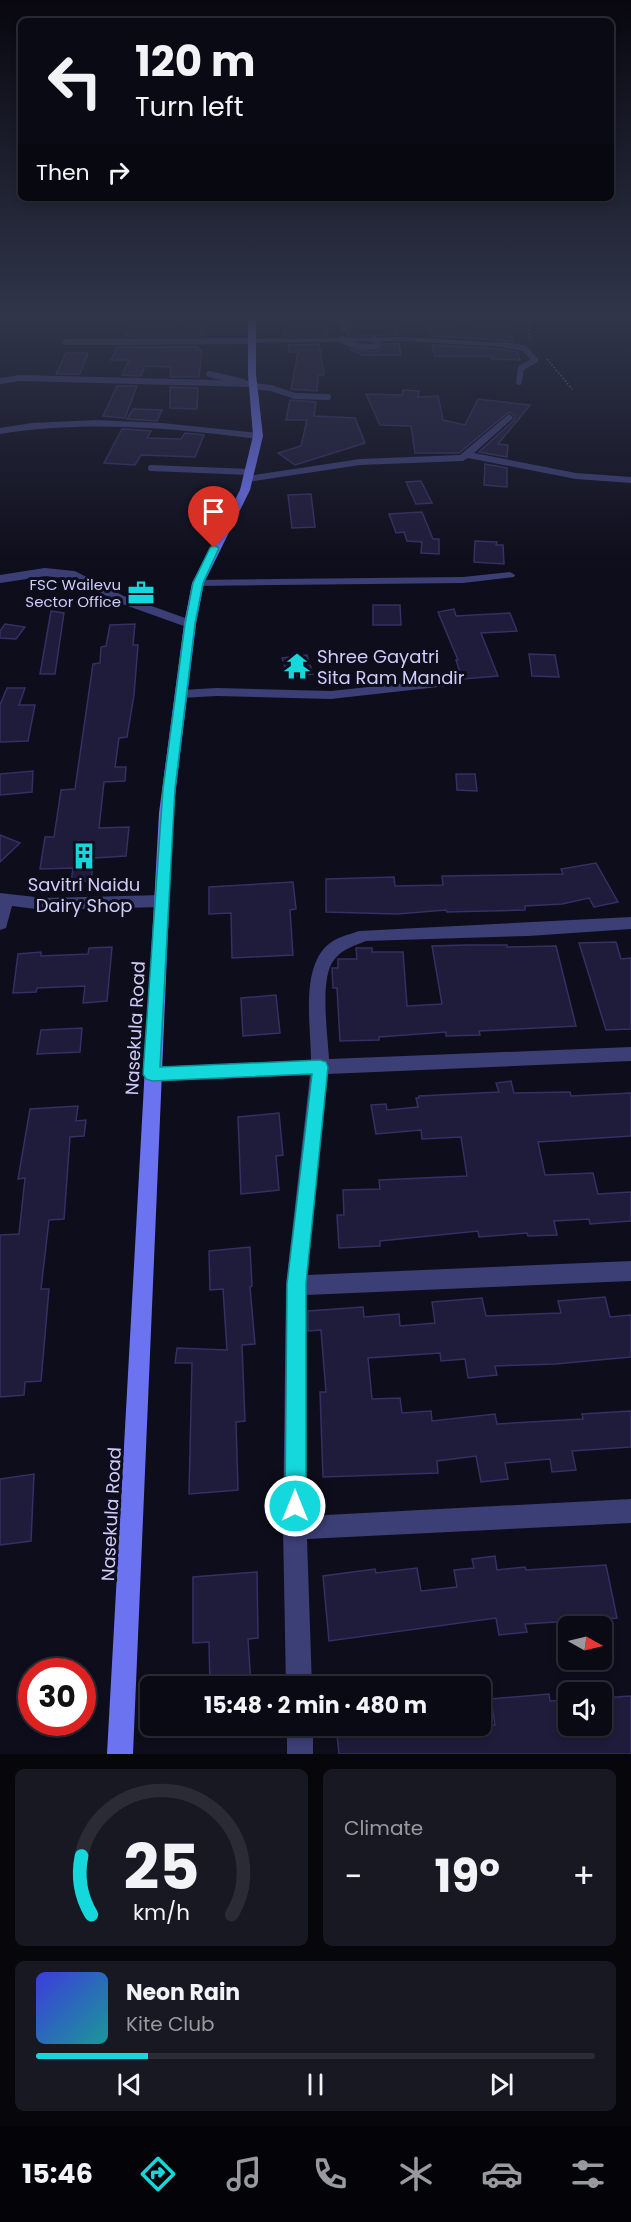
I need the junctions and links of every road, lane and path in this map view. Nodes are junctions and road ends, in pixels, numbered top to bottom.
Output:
1 (255, 401) edge
2 (508, 417) dead end
3 (0, 431) edge
4 (258, 436) junction
5 (467, 455) junction
6 (151, 468) dead end
7 (249, 475) junction
8 (631, 480) edge
9 (510, 575) dead end
10 (0, 579) edge
11 (198, 583) junction
12 (190, 624) junction
13 (452, 682) dead end
14 (181, 694) junction
15 (3, 900) edge
16 (162, 901) junction
17 (631, 923) edge
18 (0, 924) edge
19 (631, 1054) edge
20 (320, 1067) junction
21 (152, 1074) junction
22 (631, 1271) edge
23 (296, 1284) junction
24 (631, 1511) edge
25 (295, 1528) junction
26 (299, 1676) edge
27 (300, 1736) edge
28 (120, 1754) edge
29 (300, 1754) edge

1 - 4 main road, Nasekula Road
2 - 5 street
3 - 4 street
4 - 7 main road, Nasekula Road
5 - 7 street
5 - 8 street
6 - 7 lane
7 - 11 main road, Nasekula Road
9 - 11 street
10 - 12 lane
11 - 12 main road, Nasekula Road
12 - 14 main road, Nasekula Road
13 - 14 street
14 - 16 main road, Nasekula Road
15 - 16 street
15 - 18 street
16 - 21 main road, Nasekula Road
17 - 20 street
19 - 20 street
20 - 21 street
20 - 23 street
21 - 28 main road, Nasekula Road
22 - 23 street
23 - 25 street
24 - 25 street
25 - 26 street
27 - 29 street

